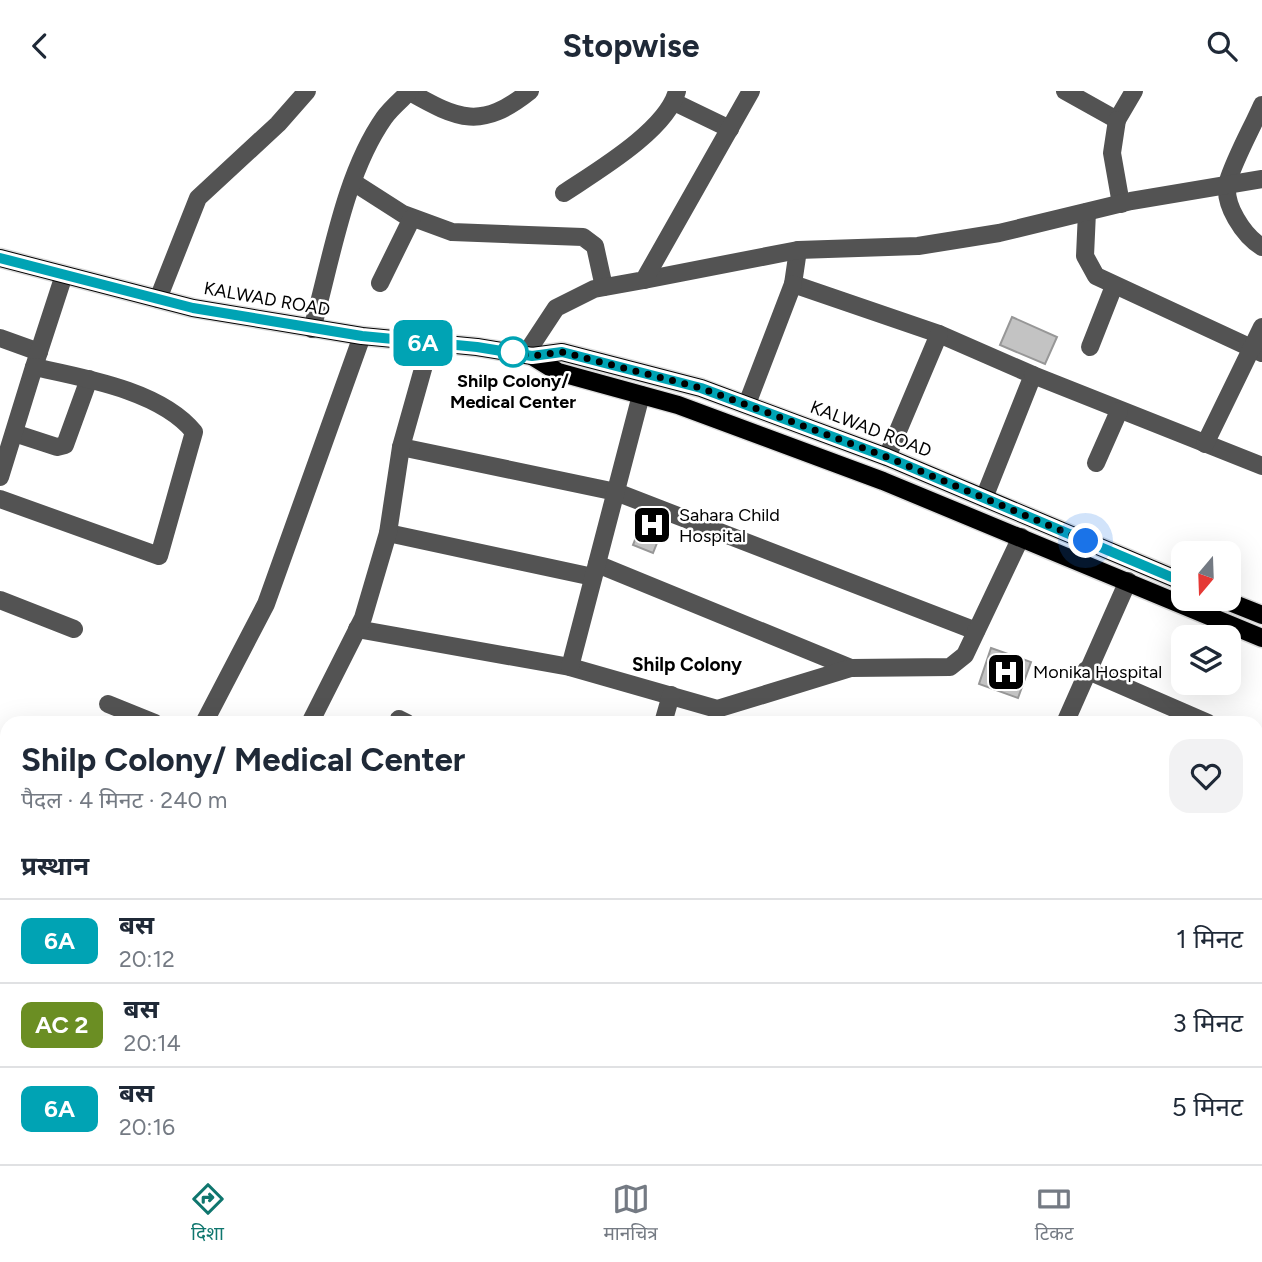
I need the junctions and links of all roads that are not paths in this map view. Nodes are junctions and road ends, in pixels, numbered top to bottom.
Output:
1 (307, 91) edge
2 (409, 91) edge
3 (530, 91) edge
4 (751, 91) edge
5 (1065, 91) edge
6 (1134, 91) edge
7 (675, 96) edge
8 (1262, 105) edge
9 (1117, 120) junction
10 (730, 129) junction
11 (1262, 179) edge
12 (353, 182) junction
13 (1227, 184) junction
14 (564, 193) dead end
15 (1121, 204) junction
16 (1087, 212) junction
17 (412, 218) junction
18 (1262, 247) edge
19 (798, 250) junction
20 (0, 258) edge
21 (64, 275) junction
22 (644, 280) junction
23 (380, 283) dead end
24 (793, 284) junction
25 (1114, 286) junction
26 (604, 287) junction
27 (158, 299) junction
28 (1262, 327) edge
29 (312, 329) junction
30 (939, 334) junction
31 (362, 336) junction
32 (0, 338) edge
33 (430, 344) junction
34 (1090, 347) dead end
35 (1256, 350) edge
36 (528, 355) junction
37 (37, 359) junction
38 (1033, 375) junction
39 (89, 379) junction
40 (641, 395) junction
41 (747, 404) junction
42 (1119, 411) junction
43 (14, 433) junction
44 (1205, 444) junction
45 (401, 447) junction
46 (887, 457) junction
47 (1096, 463) dead end
48 (1262, 466) edge
49 (0, 477) edge
50 (616, 492) junction
51 (984, 498) junction
52 (0, 499) edge
53 (388, 533) junction
54 (1021, 537) junction
55 (595, 571) junction
56 (1171, 577) edge
57 (1128, 581) junction
58 (0, 600) edge
59 (1241, 607) edge
60 (1262, 615) edge
61 (74, 629) dead end
62 (358, 629) junction
63 (976, 631) junction
64 (1262, 638) edge
65 (570, 667) junction
66 (851, 668) junction
67 (1087, 670) junction
68 (671, 695) junction
69 (108, 703) dead end
70 (139, 716) edge
71 (208, 716) edge
72 (314, 716) edge
73 (665, 716) edge
74 (1068, 716) edge
75 (1192, 716) edge

1 - 27 street
2 - 3 street
2 - 12 street
4 - 10 street
5 - 9 street
6 - 9 street
7 - 10 street
7 - 14 street
8 - 13 street
9 - 15 street
10 - 22 street
11 - 13 street
12 - 17 street
12 - 29 street
13 - 15 street
13 - 18 street
15 - 16 street
16 - 19 street
16 - 25 street
17 - 23 street
17 - 26 street
19 - 22 street
19 - 24 street
20 - 21 main road, KALWAD ROAD
21 - 27 main road, KALWAD ROAD
21 - 37 street
22 - 26 street
24 - 30 street
24 - 41 street
25 - 34 street
25 - 35 street
26 - 36 street
27 - 29 main road, KALWAD ROAD
28 - 35 street
29 - 31 main road, KALWAD ROAD
30 - 38 street
30 - 46 street
31 - 33 main road, KALWAD ROAD
31 - 71 street
32 - 37 street
33 - 36 main road, KALWAD ROAD
33 - 45 street
35 - 44 street
36 - 40 main road, KALWAD ROAD
36 - 41 main road, KALWAD ROAD
37 - 39 street
37 - 43 street
38 - 42 street
38 - 51 street
39 - 43 street
39 - 52 street
40 - 50 street
40 - 54 main road, KALWAD ROAD
41 - 46 main road, KALWAD ROAD
42 - 44 street
42 - 47 street
43 - 49 street
44 - 48 street
45 - 50 street
45 - 53 street
46 - 51 main road, KALWAD ROAD
50 - 55 street
50 - 63 street
51 - 56 main road, KALWAD ROAD
53 - 55 street
53 - 62 street
54 - 57 main road, KALWAD ROAD
54 - 63 street
55 - 65 street
55 - 66 street
57 - 64 main road, KALWAD ROAD
57 - 67 street
58 - 61 street
59 - 60 main road
62 - 65 street
62 - 72 street
63 - 66 street
65 - 68 street
66 - 68 street
67 - 74 street
67 - 75 street
68 - 73 street
69 - 70 street

